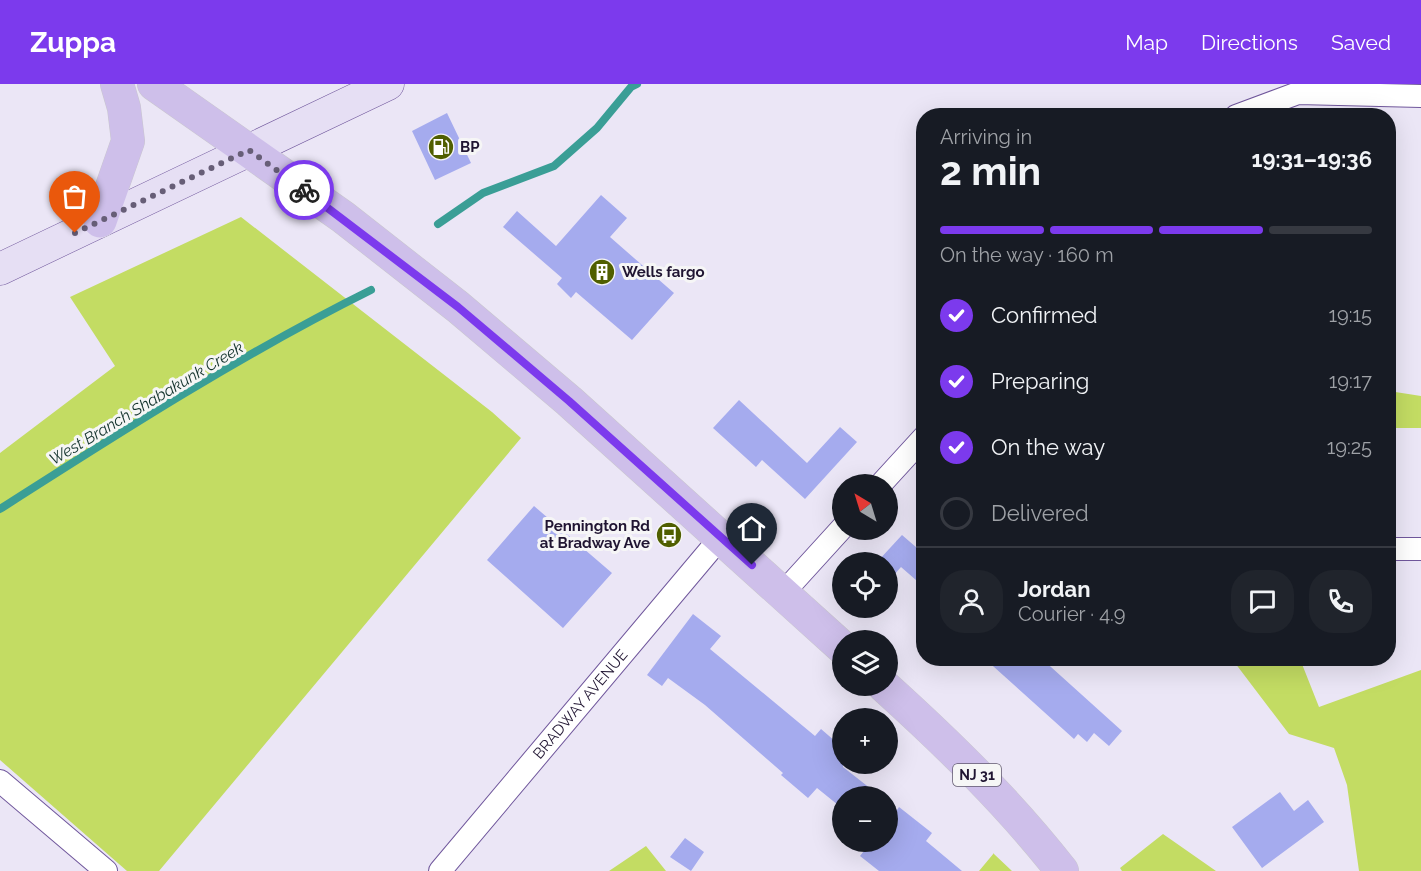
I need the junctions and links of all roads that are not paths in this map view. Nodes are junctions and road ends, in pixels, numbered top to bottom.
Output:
1 (117, 84) edge
2 (154, 84) edge
3 (388, 84) edge
4 (1421, 96) edge
5 (1251, 108) edge
6 (249, 150) junction
7 (100, 221) junction
8 (0, 269) edge
9 (916, 445) edge
10 (890, 474) edge
11 (721, 537) junction
12 (832, 539) edge
13 (1396, 549) edge
14 (1421, 549) edge
15 (783, 593) junction
16 (832, 638) edge
17 (895, 696) edge
18 (0, 781) edge
19 (106, 871) edge
20 (440, 871) edge
21 (1062, 871) edge

1 - 7 main road
2 - 6 main road
3 - 6 main road
4 - 5 street
6 - 7 main road
6 - 11 main road
7 - 8 main road
9 - 10 street
11 - 15 main road
11 - 20 street, BRADWAY AVENUE
12 - 15 street
13 - 14 street
15 - 16 main road
17 - 21 main road, NJ 31
18 - 19 street

